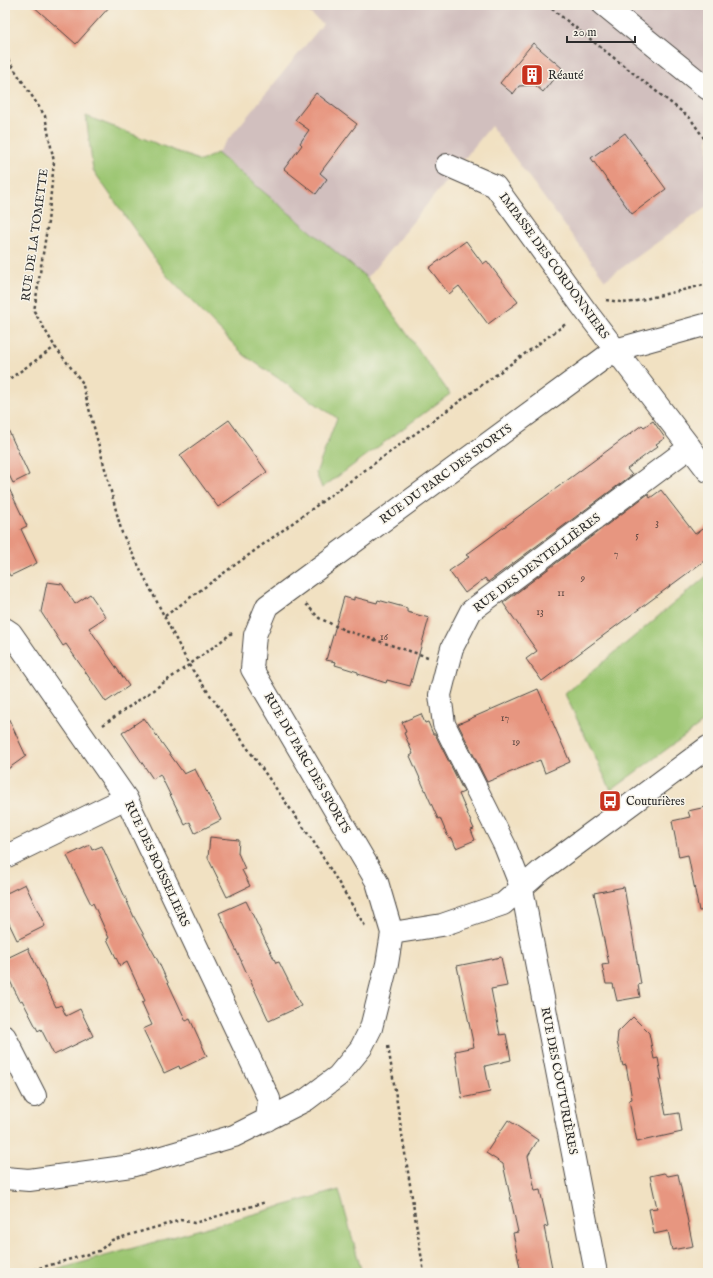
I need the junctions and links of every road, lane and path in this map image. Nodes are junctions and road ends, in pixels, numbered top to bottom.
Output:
1 (547, 5) edge
2 (604, 5) edge
3 (5, 55) edge
4 (708, 89) edge
5 (708, 144) edge
6 (447, 165) dead end
7 (708, 259) edge
8 (708, 267) edge
9 (708, 284) edge
10 (585, 310) junction
11 (708, 324) edge
12 (55, 347) junction
13 (615, 350) junction
14 (5, 382) edge
15 (690, 447) junction
16 (708, 471) edge
17 (293, 586) junction
18 (165, 616) junction
19 (5, 629) edge
20 (237, 629) dead end
21 (448, 663) junction
22 (189, 665) junction
23 (84, 738) junction
24 (708, 747) edge
25 (126, 798) junction
26 (5, 857) edge
27 (522, 889) junction
28 (366, 927) dead end
29 (392, 934) junction
30 (371, 1028) junction
31 (5, 1037) edge
32 (34, 1096) dead end
33 (267, 1120) junction
34 (5, 1178) edge
35 (266, 1202) dead end
36 (22, 1273) edge
37 (424, 1273) edge
38 (596, 1273) edge

1 - 5 path
2 - 4 street
3 - 12 path, RUE DE LA TOMETTE
6 - 10 street, IMPASSE DES CORDONNIERS
7 - 8 path
9 - 10 path
10 - 13 street, IMPASSE DES CORDONNIERS
10 - 18 path
11 - 13 street, RUE DU PARC DES SPORTS
12 - 14 path
12 - 18 path
13 - 15 street, IMPASSE DES CORDONNIERS
13 - 17 street, RUE DU PARC DES SPORTS
15 - 16 street, IMPASSE DES CORDONNIERS
15 - 21 street, RUE DES DENTELLIÈRES
17 - 21 path
17 - 29 street, RUE DU PARC DES SPORTS
18 - 22 path
19 - 23 street, RUE DES BOISSELIERS
20 - 22 path
21 - 27 street, RUE DES DENTELLIÈRES
22 - 23 path
22 - 28 path
23 - 25 street, RUE DES BOISSELIERS
24 - 27 street
25 - 26 street
25 - 33 street, RUE DES BOISSELIERS
27 - 29 street
27 - 38 street, RUE DES COUTURIÈRES
29 - 30 street, RUE DU PARC DES SPORTS
30 - 33 street, RUE DU PARC DES SPORTS
30 - 37 path
31 - 32 street
33 - 34 street, RUE DU PARC DES SPORTS
35 - 36 path

